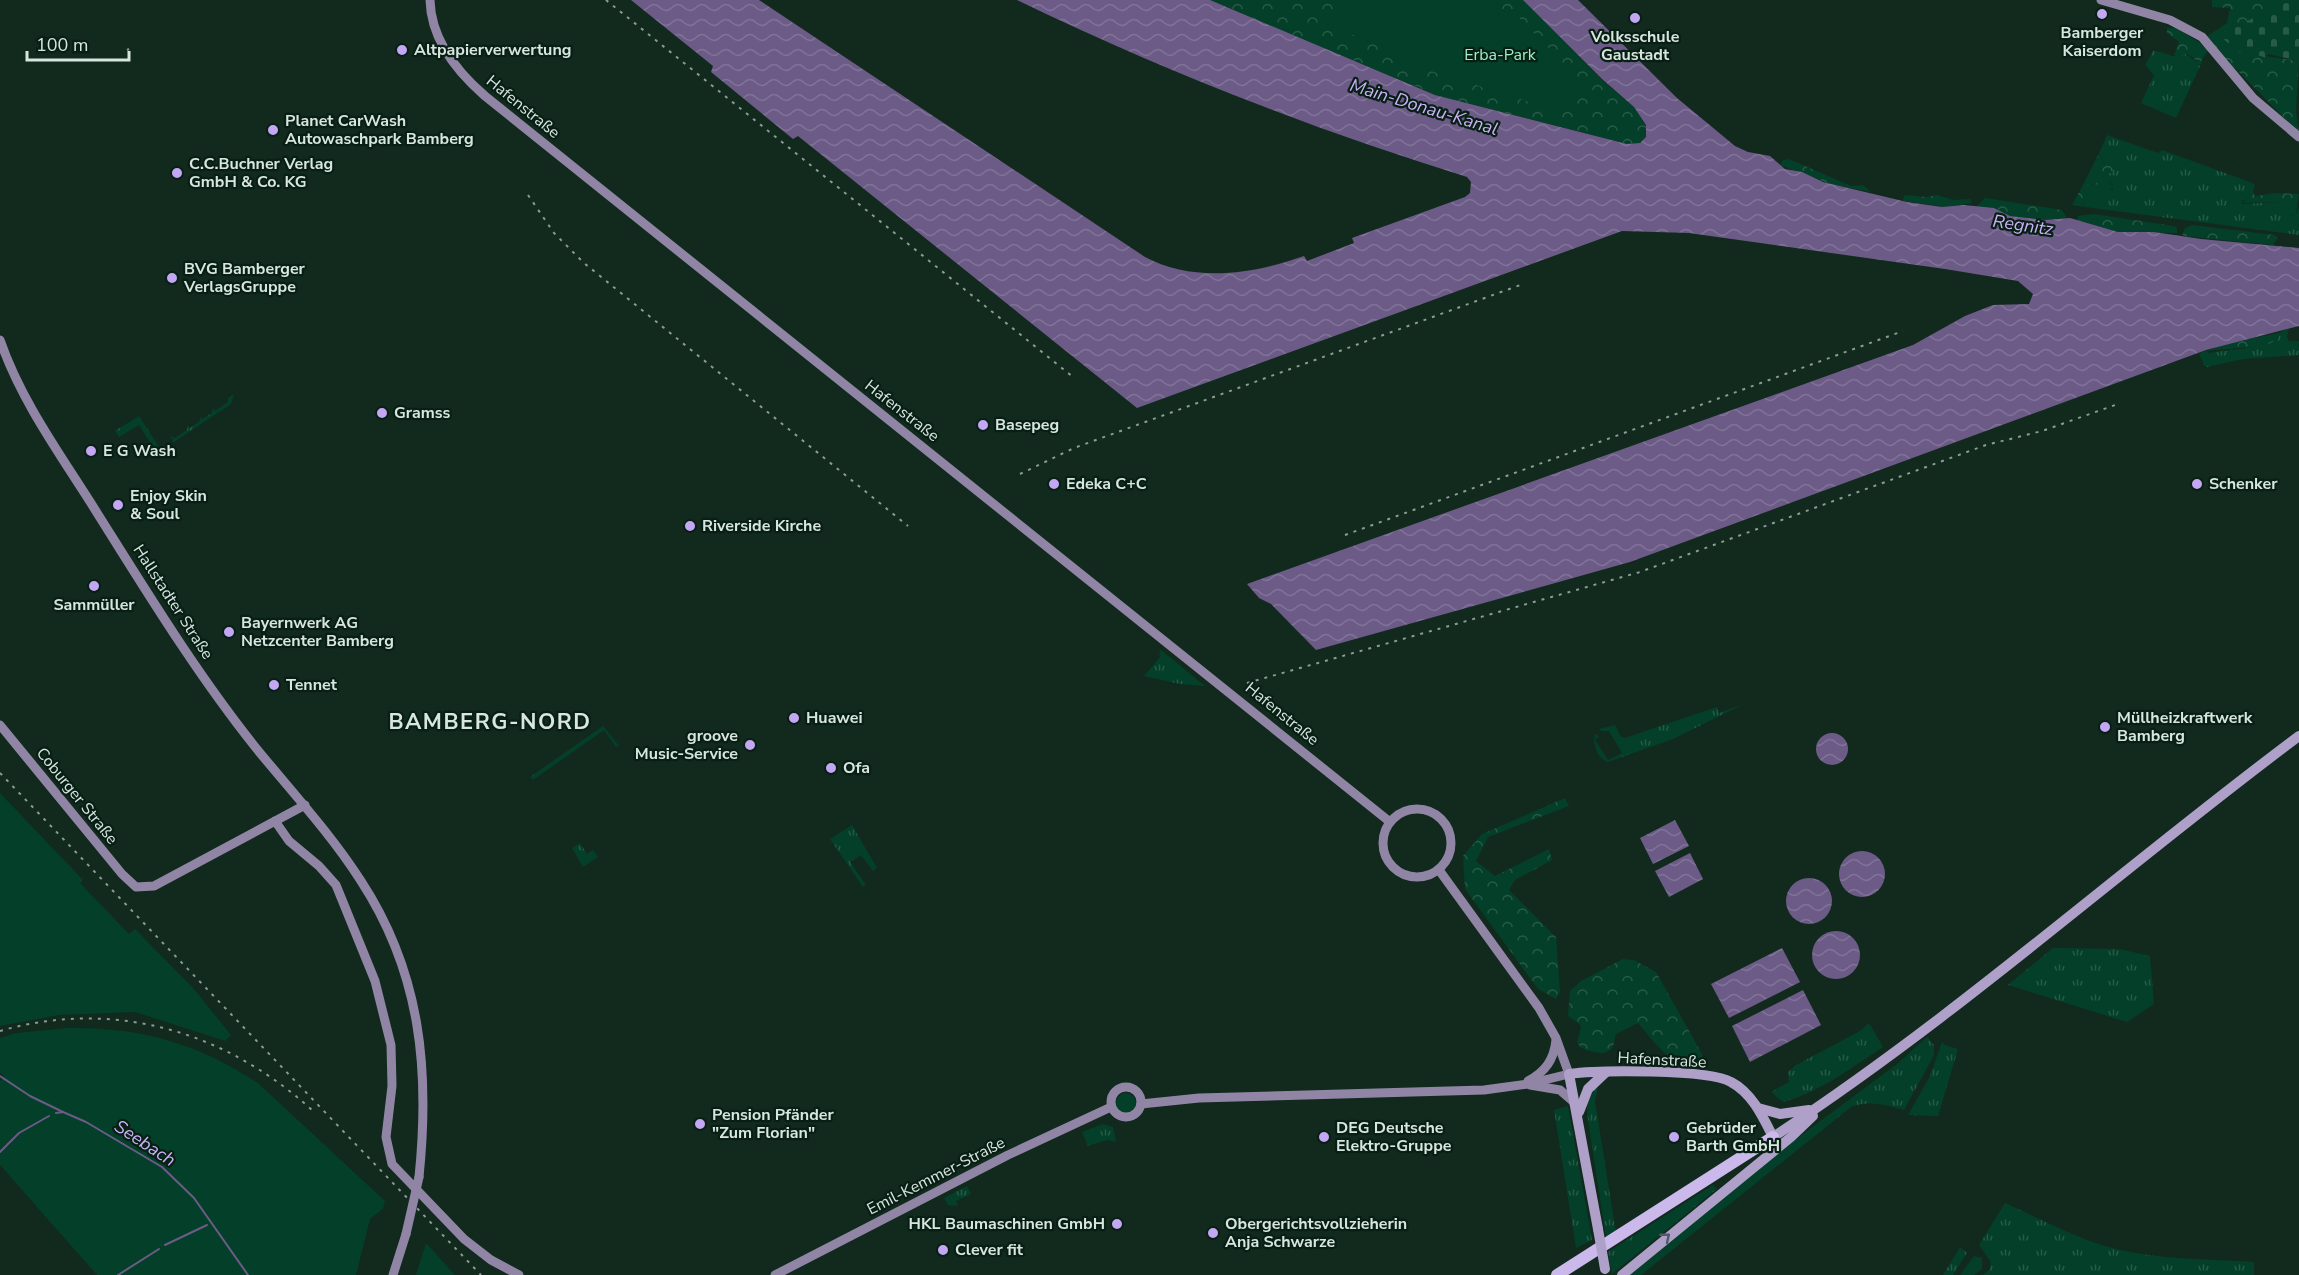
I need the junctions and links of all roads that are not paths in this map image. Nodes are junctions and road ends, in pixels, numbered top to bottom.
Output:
1 (430, 0) edge
2 (2101, 0) edge
3 (2299, 138) edge
4 (0, 340) edge
5 (0, 725) edge
6 (2299, 736) edge
7 (305, 805) junction
8 (275, 821) junction
9 (1390, 822) junction
10 (1439, 870) junction
11 (1556, 1038) junction
12 (1607, 1072) junction
13 (1569, 1074) junction
14 (1523, 1085) junction
15 (1575, 1103) junction
16 (1141, 1104) junction
17 (1820, 1106) junction
18 (1111, 1107) junction
19 (1758, 1108) junction
20 (1578, 1118) junction
21 (1773, 1137) junction
22 (1605, 1272) edge
23 (393, 1275) edge
24 (519, 1275) edge
25 (775, 1275) edge
26 (1557, 1275) edge
27 (1622, 1275) edge

1 - 9 street, Hafenstraße
2 - 3 street
4 - 7 street, Hallstadter Straße
5 - 8 street, Coburger Straße
6 - 17 main road
7 - 8 street
7 - 23 street, Hallstadter Straße, bridge
8 - 24 street
9 - 10 street
9 - 10 street
10 - 11 street
11 - 13 street
11 - 14 street
12 - 13 main road, Hafenstraße
12 - 19 main road, Hafenstraße
12 - 20 main road
13 - 14 street
13 - 15 main road
14 - 15 street
14 - 16 street
15 - 20 main road
16 - 18 street
16 - 18 street
17 - 19 main road
17 - 21 main road
27 -> 17 main road
18 - 25 street, Emil-Kemmer-Straße
19 - 21 main road
20 - 22 main road, bridge
21 - 26 highway

